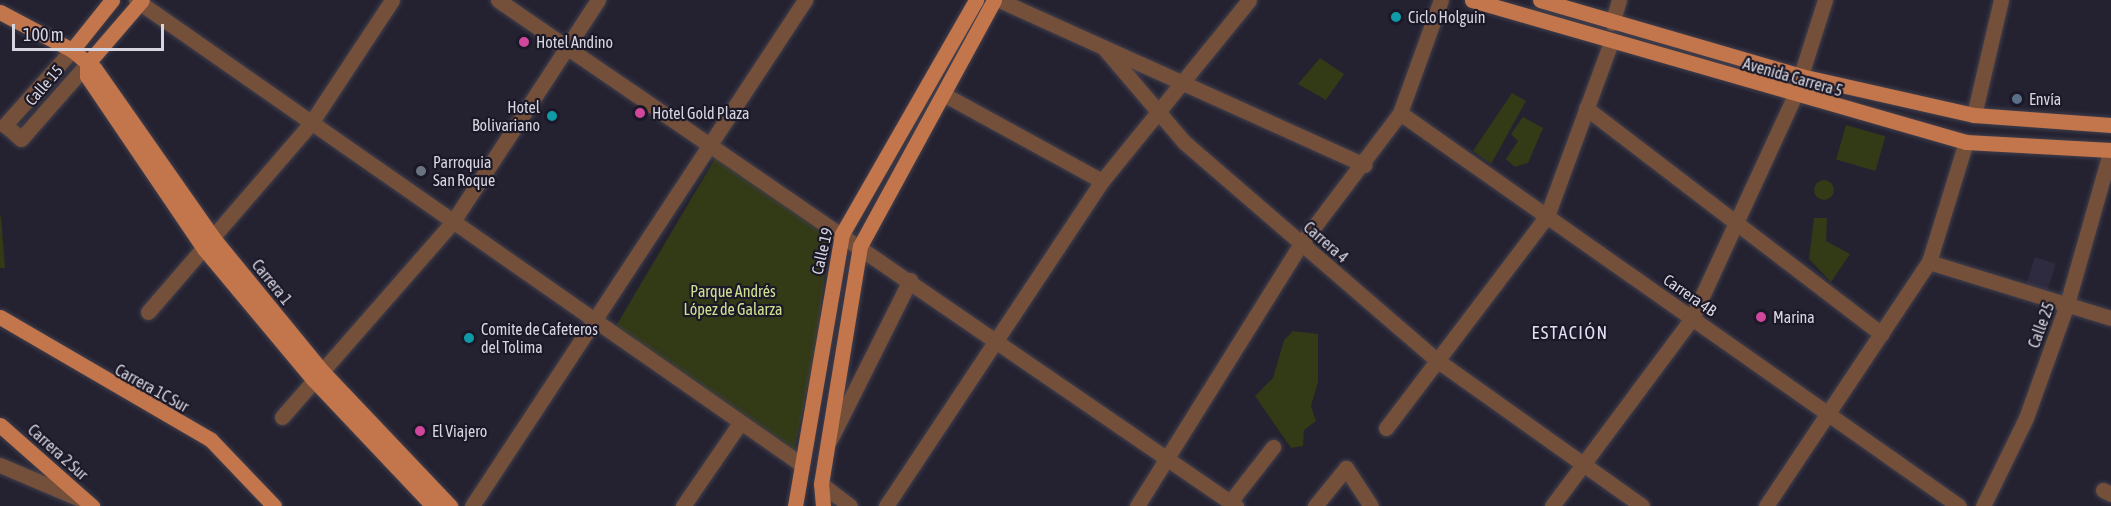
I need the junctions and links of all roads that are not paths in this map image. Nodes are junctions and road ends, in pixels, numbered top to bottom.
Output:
1 (112, 0) edge
2 (392, 0) edge
3 (498, 0) edge
4 (598, 0) edge
5 (806, 0) edge
6 (976, 0) edge
7 (996, 0) edge
8 (1249, 0) edge
9 (1440, 0) edge
10 (1472, 0) edge
11 (1540, 0) edge
12 (1619, 0) edge
13 (1825, 0) edge
14 (2001, 0) edge
15 (139, 1) edge
16 (0, 12) edge
17 (1612, 23) junction
18 (1611, 42) junction
19 (1103, 47) junction
20 (569, 48) junction
21 (72, 50) junction
22 (87, 64) junction
23 (1801, 76) junction
24 (1179, 81) junction
25 (945, 95) junction
26 (1794, 97) junction
27 (1586, 108) junction
28 (1156, 110) junction
29 (1400, 113) junction
30 (1974, 115) junction
31 (311, 123) junction
32 (2111, 125) edge
33 (1966, 142) junction
34 (714, 145) junction
35 (2111, 150) edge
36 (1364, 165) junction
37 (1102, 181) junction
38 (1547, 216) junction
39 (452, 223) junction
40 (1737, 224) junction
41 (842, 234) junction
42 (1301, 243) junction
43 (209, 244) junction
44 (860, 246) junction
45 (1929, 262) junction
46 (910, 280) junction
47 (2067, 304) junction
48 (148, 312) dead end
49 (0, 317) edge
50 (1692, 318) junction
51 (2111, 318) edge
52 (596, 323) junction
53 (1881, 334) junction
54 (999, 341) junction
55 (1438, 361) junction
56 (318, 376) junction
57 (810, 414) junction
58 (832, 415) junction
59 (1830, 415) junction
60 (282, 417) dead end
61 (740, 423) junction
62 (0, 425) edge
63 (1386, 428) dead end
64 (828, 446) junction
65 (1273, 447) dead end
66 (1167, 457) junction
67 (801, 464) junction
68 (1583, 464) junction
69 (0, 465) edge
70 (821, 484) junction
71 (90, 504) edge
72 (1233, 504) edge
73 (274, 506) edge
74 (433, 506) edge
75 (450, 506) edge
76 (472, 506) edge
77 (683, 506) edge
78 (795, 506) edge
79 (823, 506) edge
80 (850, 506) edge
81 (886, 506) edge
82 (1137, 506) edge
83 (1315, 506) edge
84 (1371, 506) edge
85 (1552, 506) edge
86 (1642, 506) edge
87 (1766, 506) edge
88 (1959, 506) edge
89 (1983, 506) edge

1 - 21 main road, Calle 15
2 - 31 street
3 - 20 street
4 - 20 street
5 - 34 street
6 - 41 main road, Calle 19
7 - 19 street, Carrera 4
7 - 25 main road
8 - 24 street
9 - 29 street
10 - 18 main road, Avenida Carrera 5
11 - 17 main road, Avenida Carrera 5
12 - 17 street
13 - 23 street
14 - 30 street
15 - 22 main road, Calle 15
15 - 31 street
16 - 21 main road, Carrera 1
17 - 23 main road, Avenida Carrera 5
18 - 26 main road, Avenida Carrera 5
18 - 27 street
19 - 24 street
19 - 28 street, Carrera 4
20 - 34 street
20 - 39 street
21 - 22 main road, Carrera 1
21 - 22 street, Calle 15
22 - 43 main road, Carrera 1
23 - 26 street
23 - 30 main road, Avenida Carrera 5
24 - 28 street
24 - 36 street
25 - 37 street
25 - 44 main road
26 - 33 main road, Avenida Carrera 5
26 - 40 street
27 - 38 street
27 - 40 street
28 - 37 street
28 - 42 street, Carrera 4
29 - 36 street
29 - 38 street, Carrera 4B
30 - 32 main road, Avenida Carrera 5
31 - 39 street
31 - 43 street
33 - 35 main road, Avenida Carrera 5
33 - 45 street
34 - 41 street
34 - 52 street
35 - 47 street, Calle 25
36 - 42 street
37 - 54 street
38 - 50 street, Carrera 4B
38 - 55 street
39 - 52 street
39 - 56 street
40 - 50 street
40 - 53 street
41 - 44 street
41 - 57 main road, Calle 19
42 - 55 street, Carrera 4
42 - 66 street
43 - 48 street
43 - 56 main road, Carrera 1
44 - 46 street
44 - 58 main road
45 - 47 street
45 - 53 street
46 - 54 street
46 - 64 street
47 - 51 street
47 - 89 street, Calle 25
49 - 73 main road, Carrera 1C Sur
50 - 59 street, Carrera 4B
50 - 68 street
52 - 61 street
52 - 76 street
53 - 59 street
54 - 66 street
54 - 81 street
55 - 63 street
55 - 68 street, Carrera 4
56 - 60 street
56 - 74 main road, Carrera 1
56 - 75 main road, Carrera 1
57 - 58 main road
57 - 67 main road, Calle 19
58 - 64 main road
59 - 87 street
59 - 88 street, Carrera 4B
61 - 67 street
61 - 77 street
62 - 71 main road, Carrera 2 Sur
64 - 67 main road
64 - 70 main road
65 - 72 street
66 - 72 street
66 - 82 street
67 - 78 main road, Calle 19
68 - 85 street
68 - 86 street, Carrera 4
69 - 71 street
70 - 79 main road
70 - 80 street
83 - 84 street

